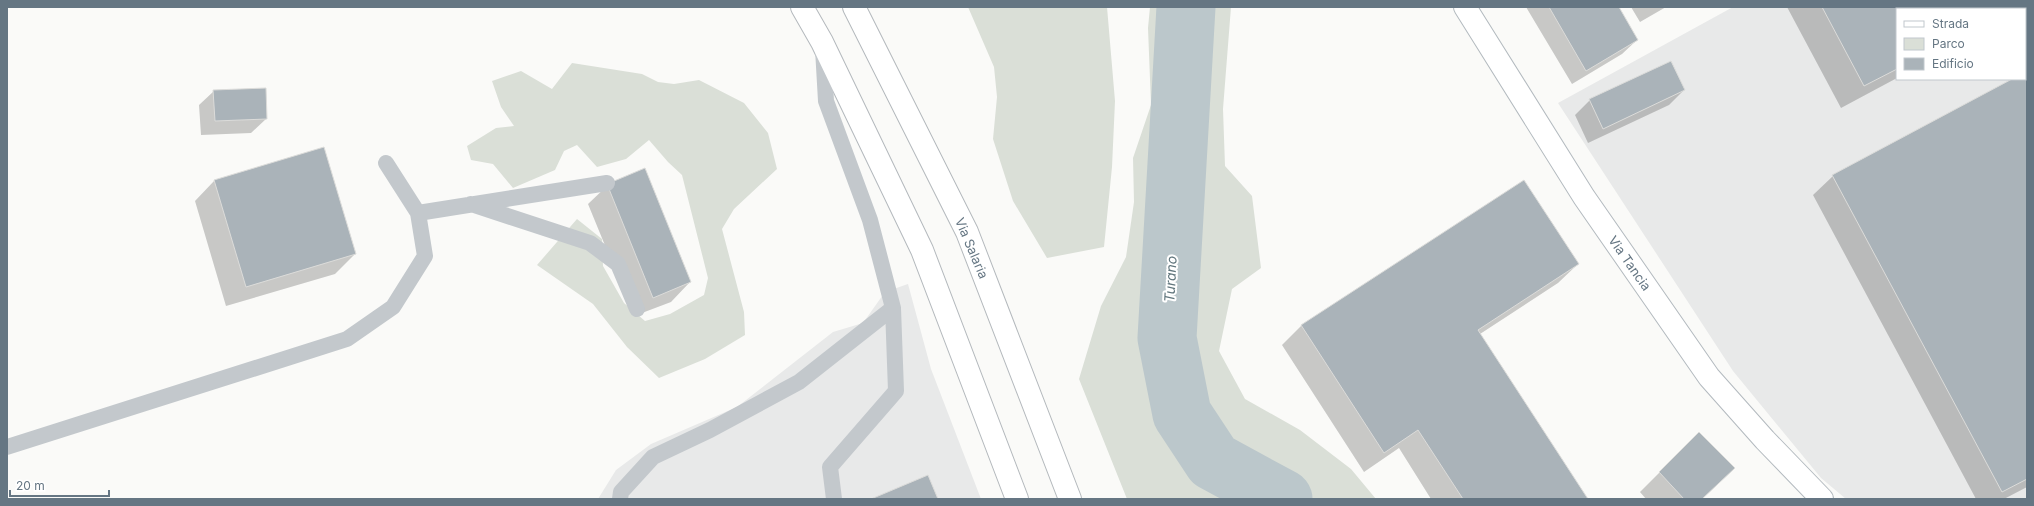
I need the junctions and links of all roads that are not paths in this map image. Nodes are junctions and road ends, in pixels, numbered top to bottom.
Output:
1 (802, 7) edge
2 (854, 7) edge
3 (1465, 7) edge
4 (822, 42) junction
5 (386, 163) dead end
6 (607, 183) dead end
7 (471, 204) junction
8 (418, 213) junction
9 (893, 308) junction
10 (637, 309) dead end
11 (7, 447) edge
12 (620, 499) edge
13 (834, 499) edge
14 (1017, 499) edge
15 (1070, 499) edge
16 (1822, 499) edge

1 - 4 main road
2 - 15 main road, Via Salaria
3 - 16 main road, Via Tancia
4 - 9 lane
4 - 14 main road
5 - 8 lane
6 - 7 lane
7 - 8 lane
7 - 10 lane
8 - 11 lane
9 - 12 lane
9 - 13 lane

